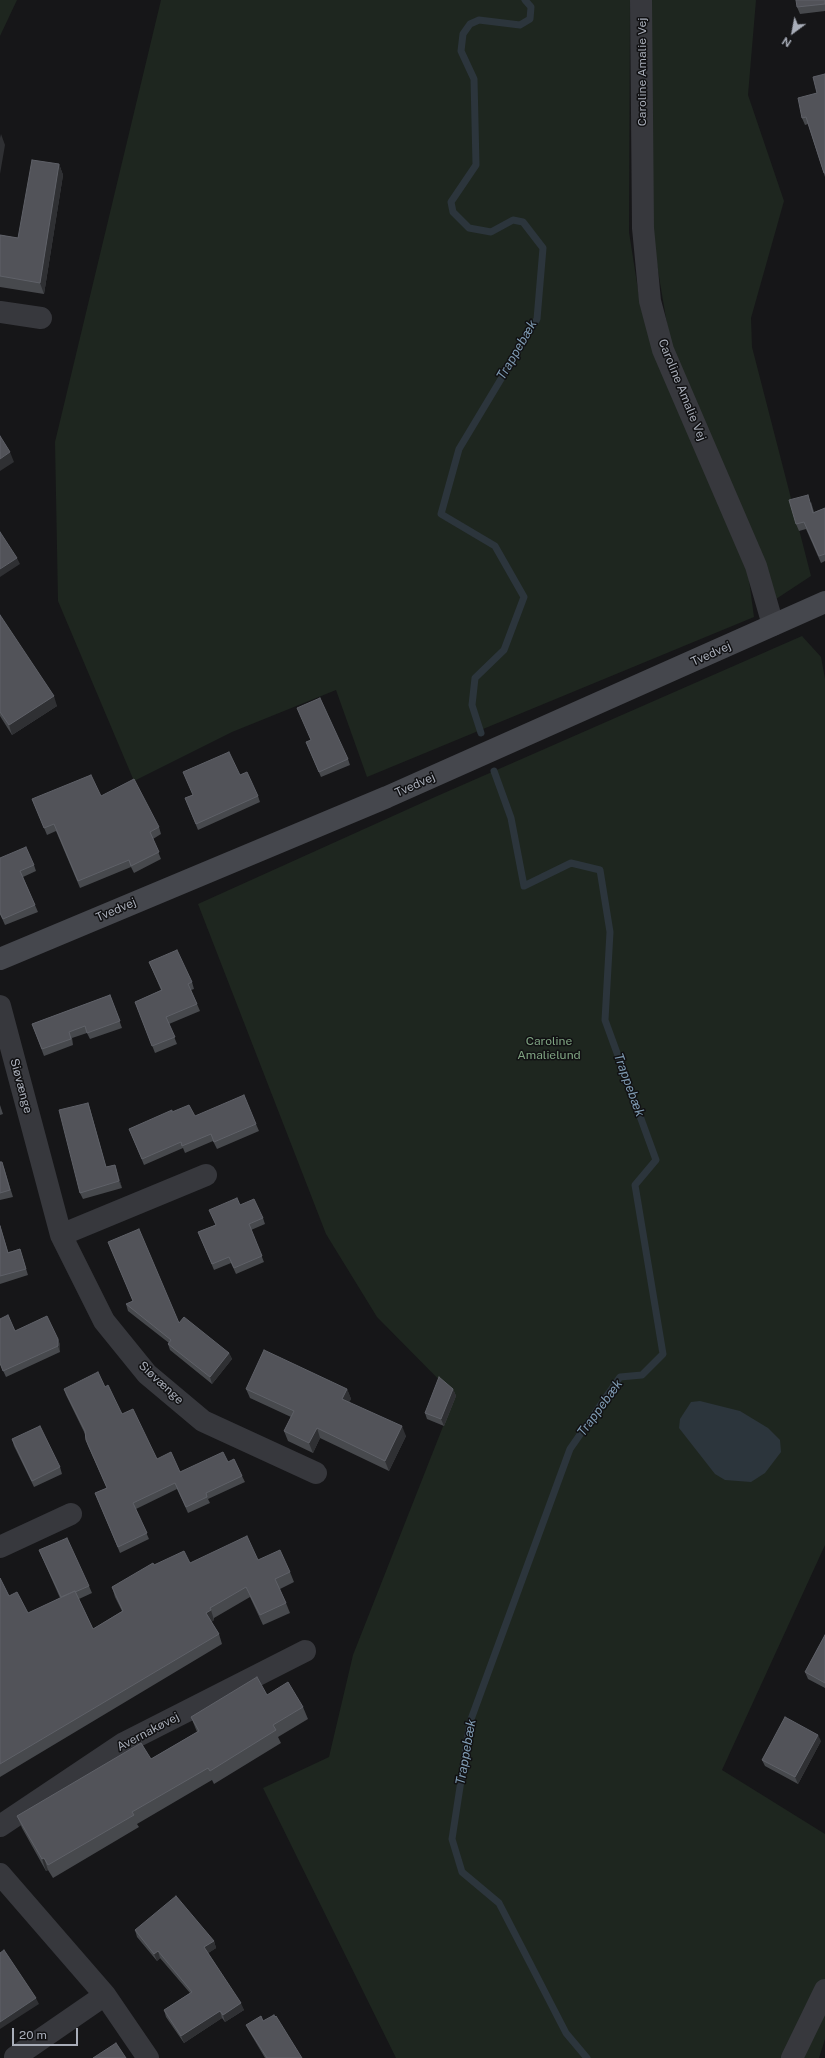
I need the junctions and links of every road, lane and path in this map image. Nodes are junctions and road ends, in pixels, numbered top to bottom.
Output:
1 (641, 0) edge
2 (0, 312) edge
3 (41, 318) dead end
4 (825, 602) edge
5 (773, 625) junction
6 (0, 959) edge
7 (0, 1006) edge
8 (206, 1175) dead end
9 (61, 1235) junction
10 (316, 1473) dead end
11 (71, 1514) dead end
12 (0, 1547) edge
13 (305, 1651) dead end
14 (0, 1826) edge
15 (0, 1874) edge
16 (825, 1990) edge
17 (105, 1994) junction
18 (15, 2057) dead end
19 (148, 2058) edge
20 (792, 2058) edge

1 - 5 street, Caroline Amalie Vej
2 - 3 street
4 - 5 street, Tvedvej
5 - 6 street, Tvedvej
7 - 9 street, Siøvænge
8 - 9 street
9 - 10 street, Siøvænge
11 - 12 street
13 - 14 street, Avernakøvej
15 - 17 street
16 - 20 street
17 - 18 street
17 - 19 street

